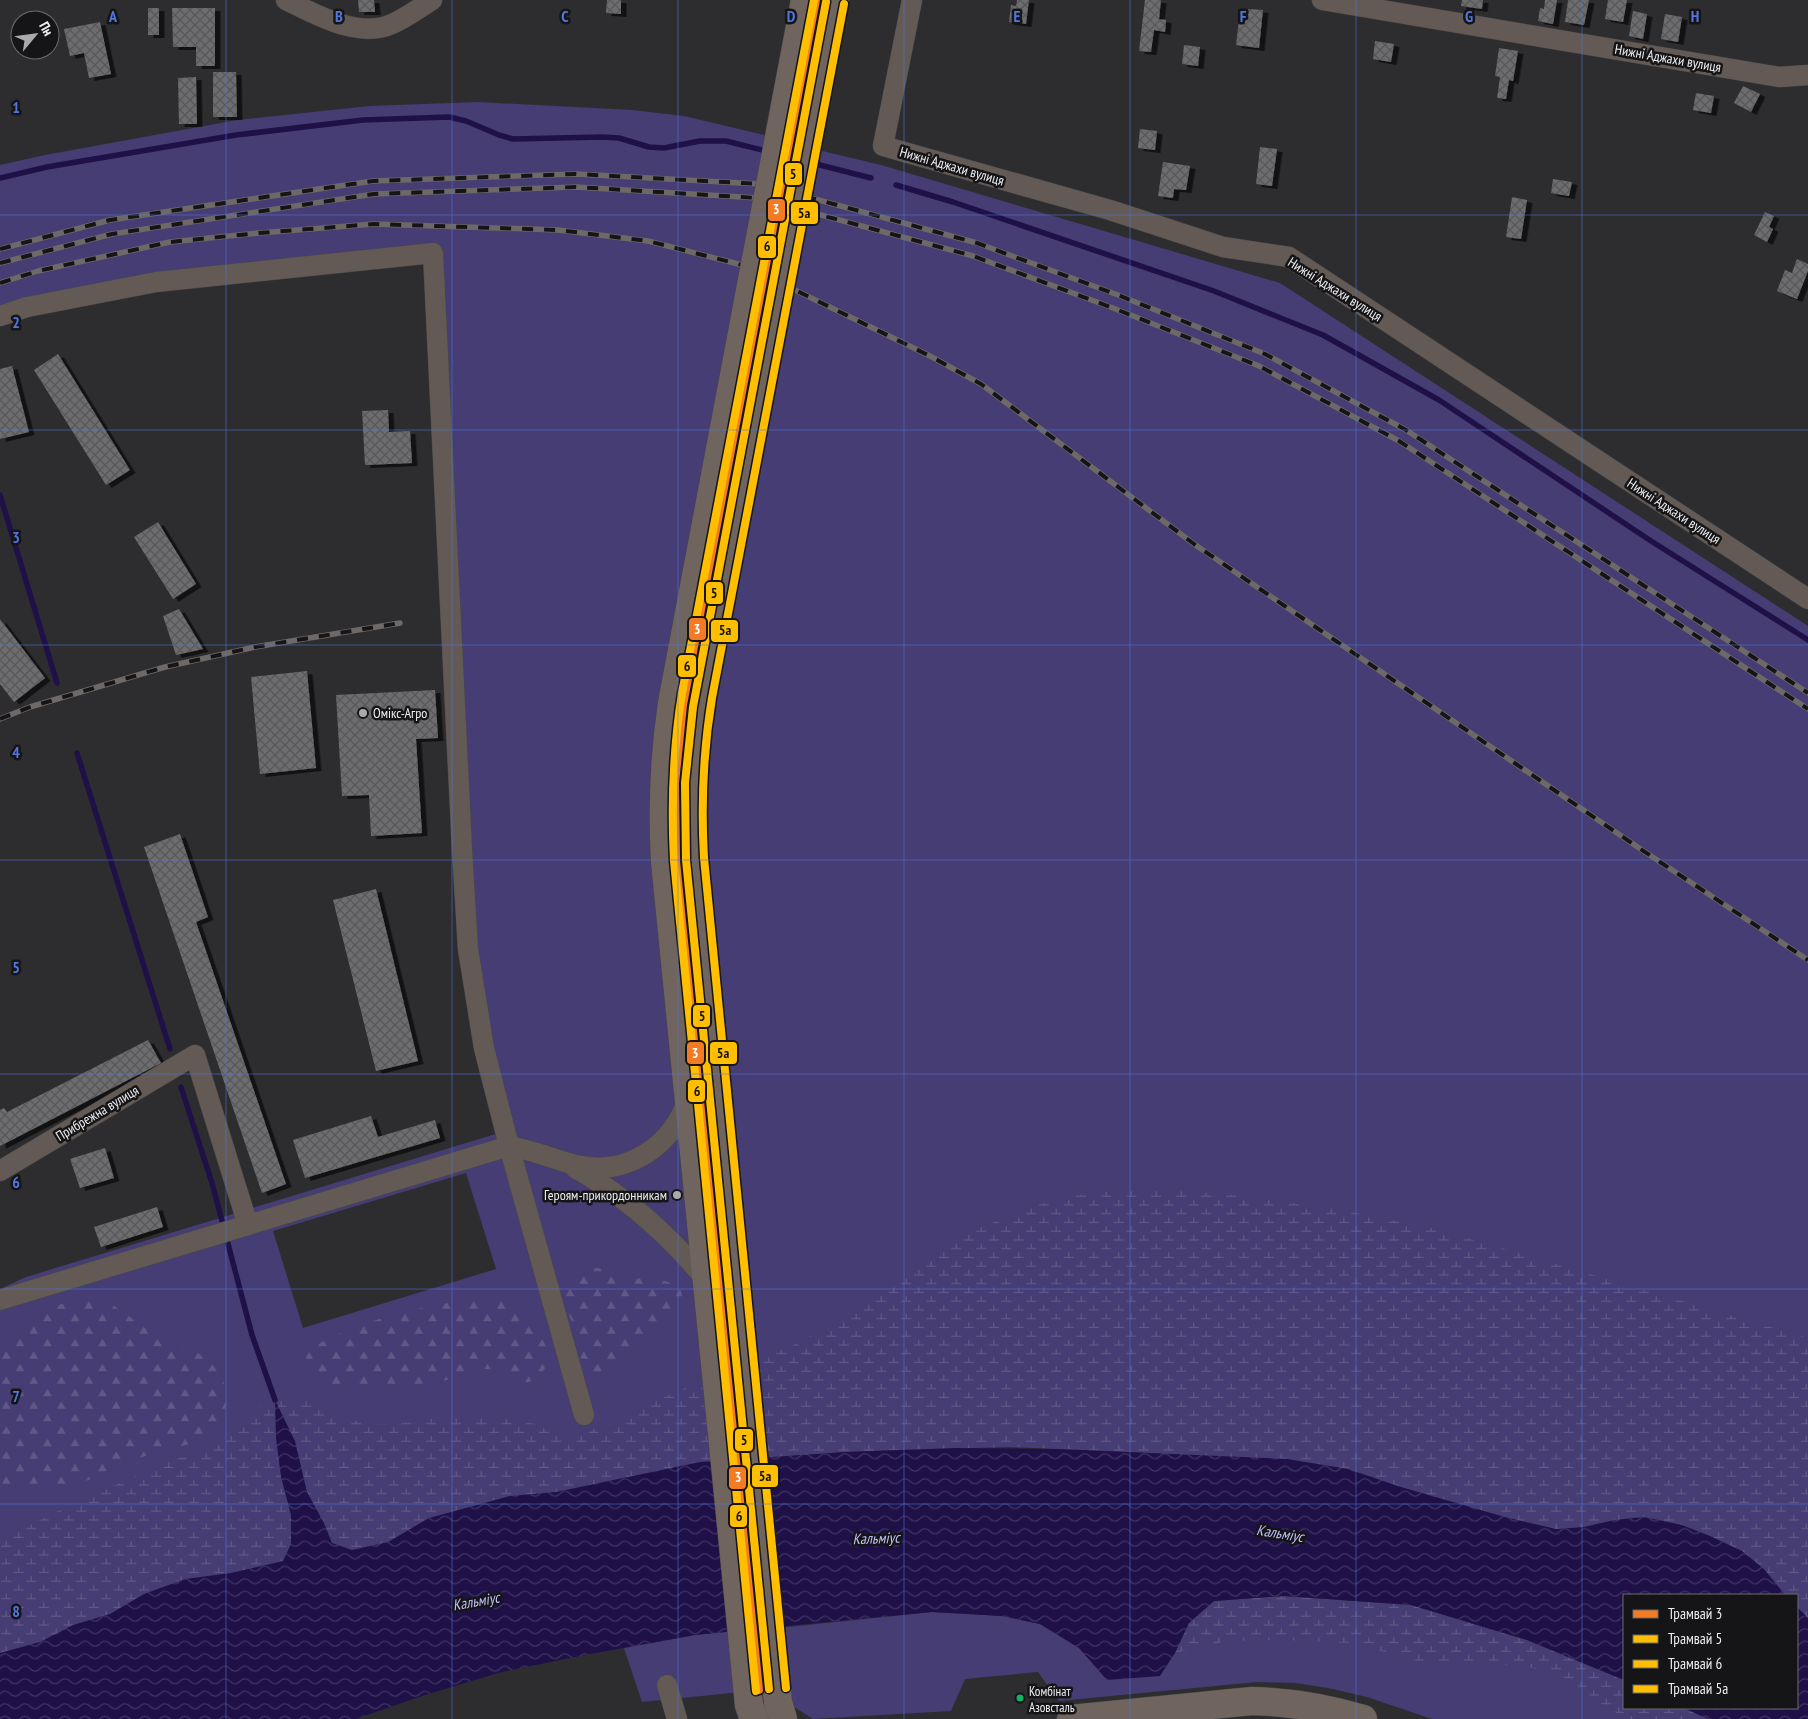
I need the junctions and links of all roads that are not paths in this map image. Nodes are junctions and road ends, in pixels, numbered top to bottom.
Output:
1 (286, 0) edge
2 (432, 0) edge
3 (805, 0) edge
4 (835, 0) edge
5 (912, 0) edge
6 (1322, 0) edge
7 (1808, 75) edge
8 (0, 316) edge
9 (1808, 599) edge
10 (689, 1097) junction
11 (509, 1146) junction
12 (563, 1160) junction
13 (0, 1171) edge
14 (244, 1226) junction
15 (707, 1281) junction
16 (0, 1300) edge
17 (584, 1415) dead end
18 (668, 1685) dead end
19 (677, 1719) edge
20 (754, 1719) edge
21 (783, 1719) edge
22 (1071, 1719) edge
23 (1364, 1719) edge

1 - 2 street
3 - 10 highway, bridge
4 - 21 highway, bridge
5 - 9 street, Нижні Аджахи вулиця
6 - 7 street, Нижні Аджахи вулиця
8 - 11 street
10 - 12 street
10 - 15 highway
11 - 12 street
11 - 14 street
11 - 17 street
12 - 15 street
13 - 14 street, Прибрежна вулиця
14 - 16 street
15 - 20 highway
18 - 19 street
22 - 23 highway

